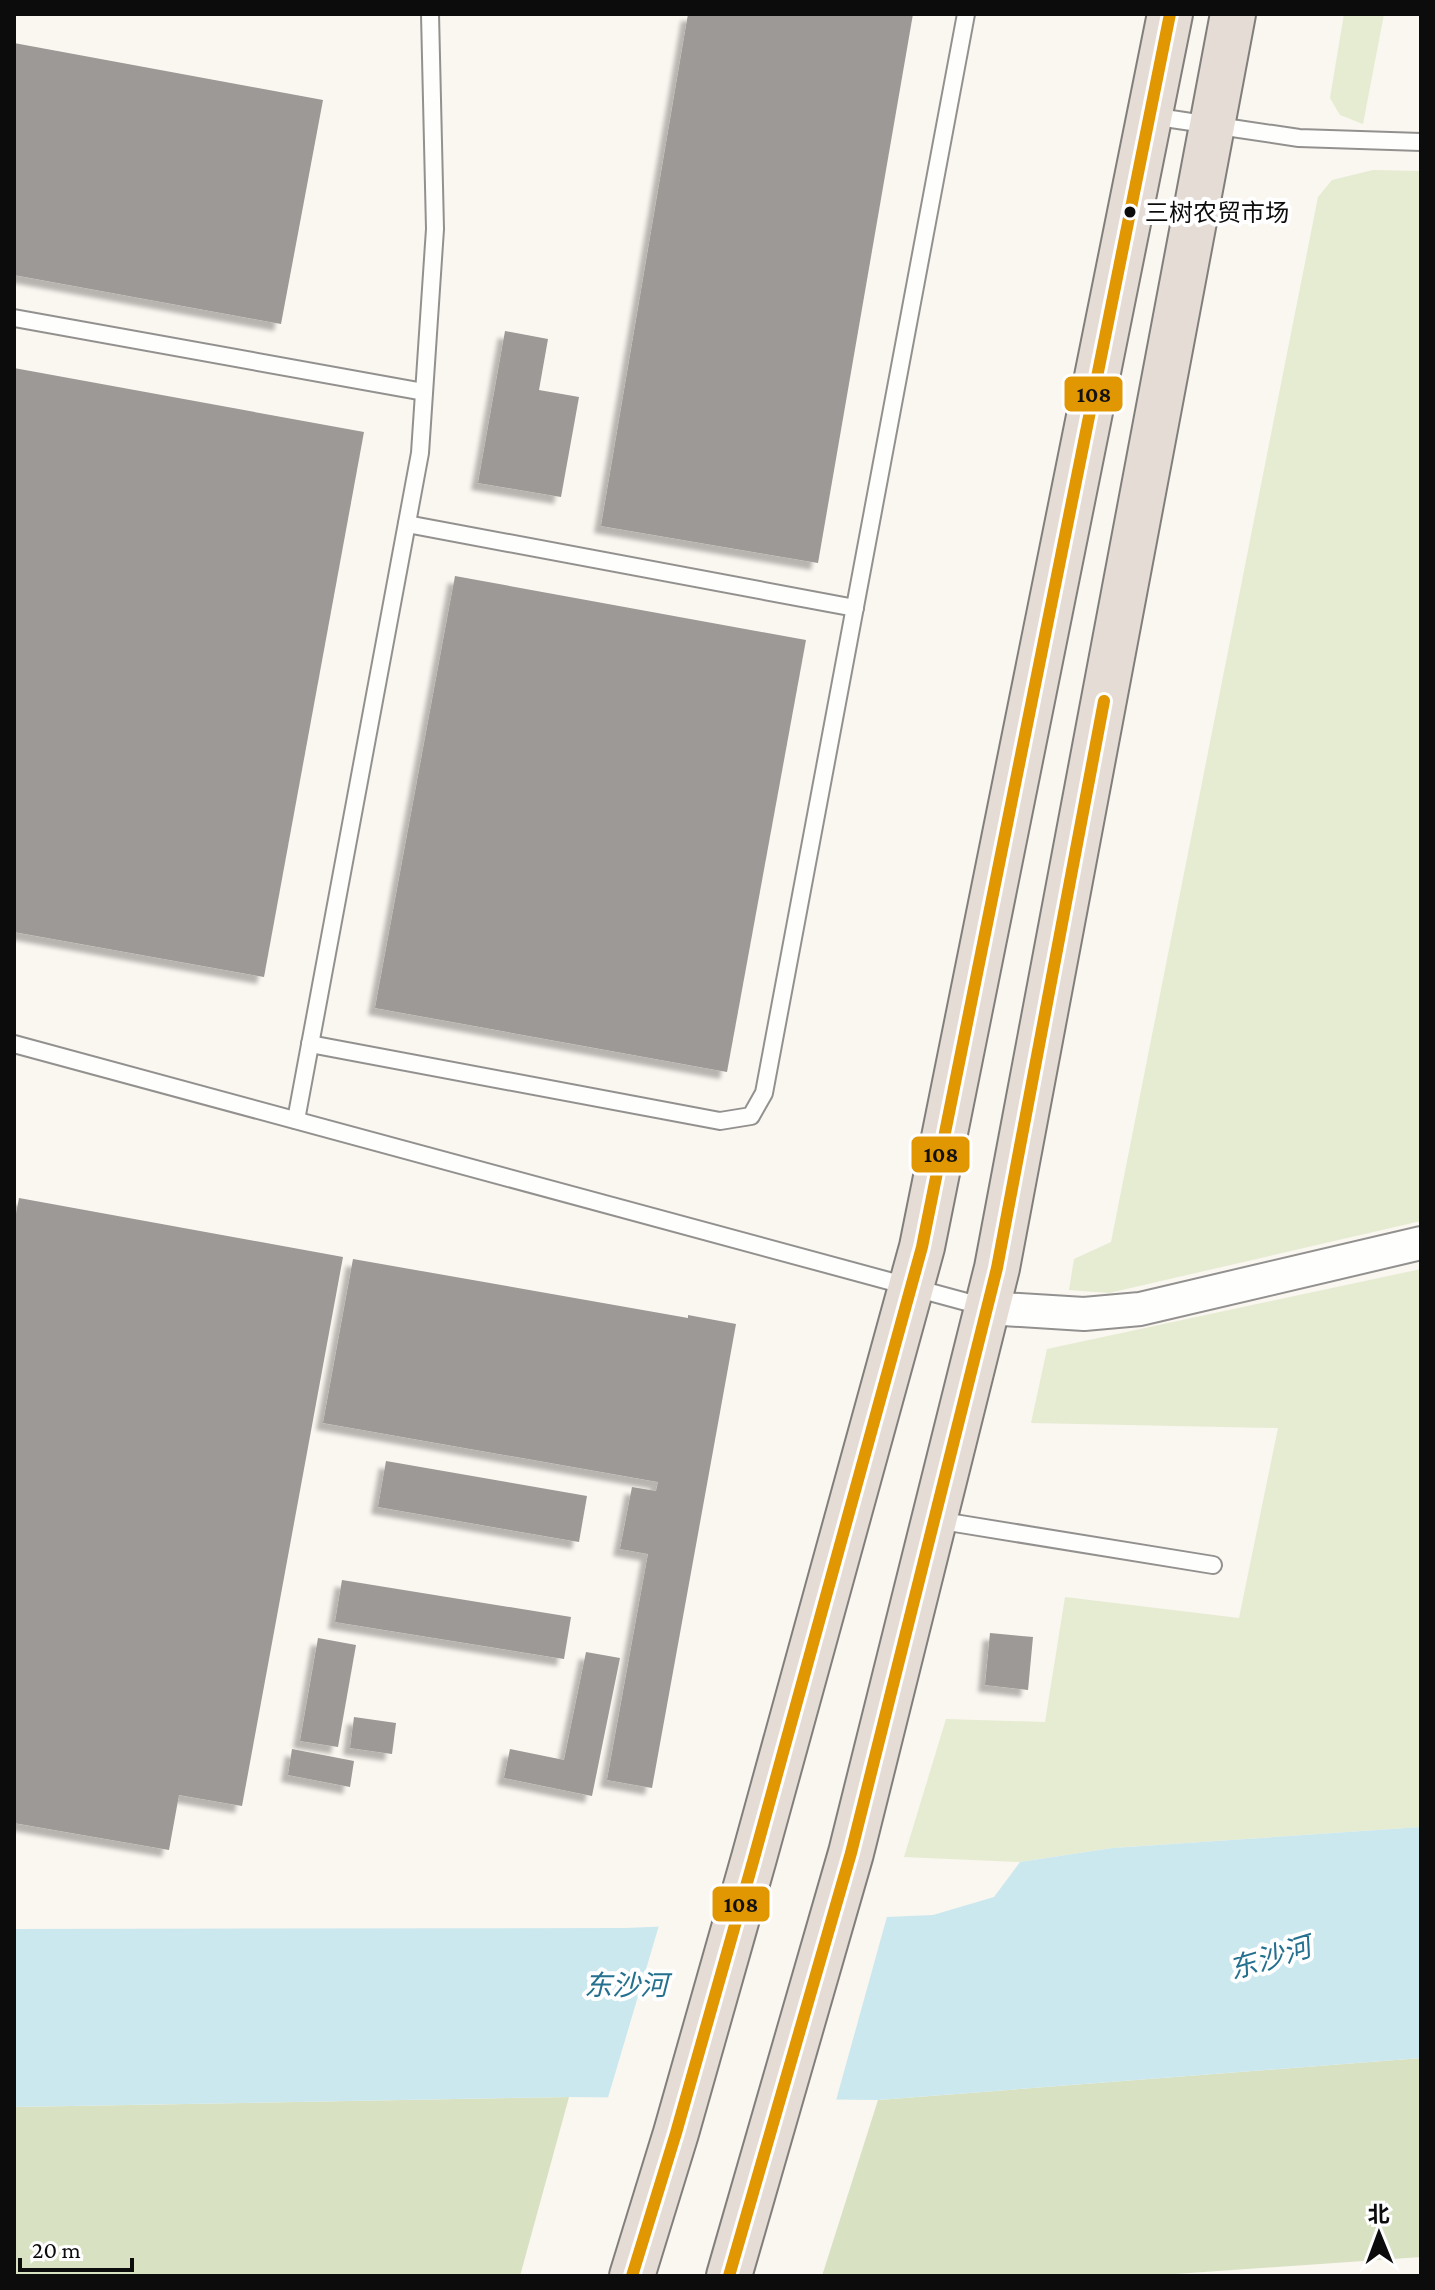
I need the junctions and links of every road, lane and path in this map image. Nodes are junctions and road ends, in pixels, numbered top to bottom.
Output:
1 (430, 14) edge
2 (966, 14) edge
3 (1170, 14) edge
4 (1233, 14) edge
5 (1150, 116) junction
6 (1212, 125) junction
7 (1421, 142) edge
8 (14, 318) edge
9 (424, 392) junction
10 (407, 524) junction
11 (855, 608) junction
12 (14, 1044) edge
13 (310, 1044) junction
14 (296, 1120) junction
15 (1421, 1243) edge
16 (911, 1287) junction
17 (987, 1308) junction
18 (934, 1520) junction
19 (1213, 1565) dead end
20 (632, 2276) edge
21 (729, 2276) edge

1 - 9 lane
2 - 11 lane
3 - 5 highway
4 - 6 highway
5 - 6 lane
5 - 16 highway
6 - 7 lane
6 - 17 highway
8 - 9 lane
9 - 10 lane
10 - 11 lane
10 - 13 lane
11 - 13 lane
12 - 14 lane
13 - 14 lane
14 - 16 lane
15 - 17 street
16 - 17 lane
16 - 20 highway
17 - 18 highway
18 - 19 lane
18 - 21 highway

